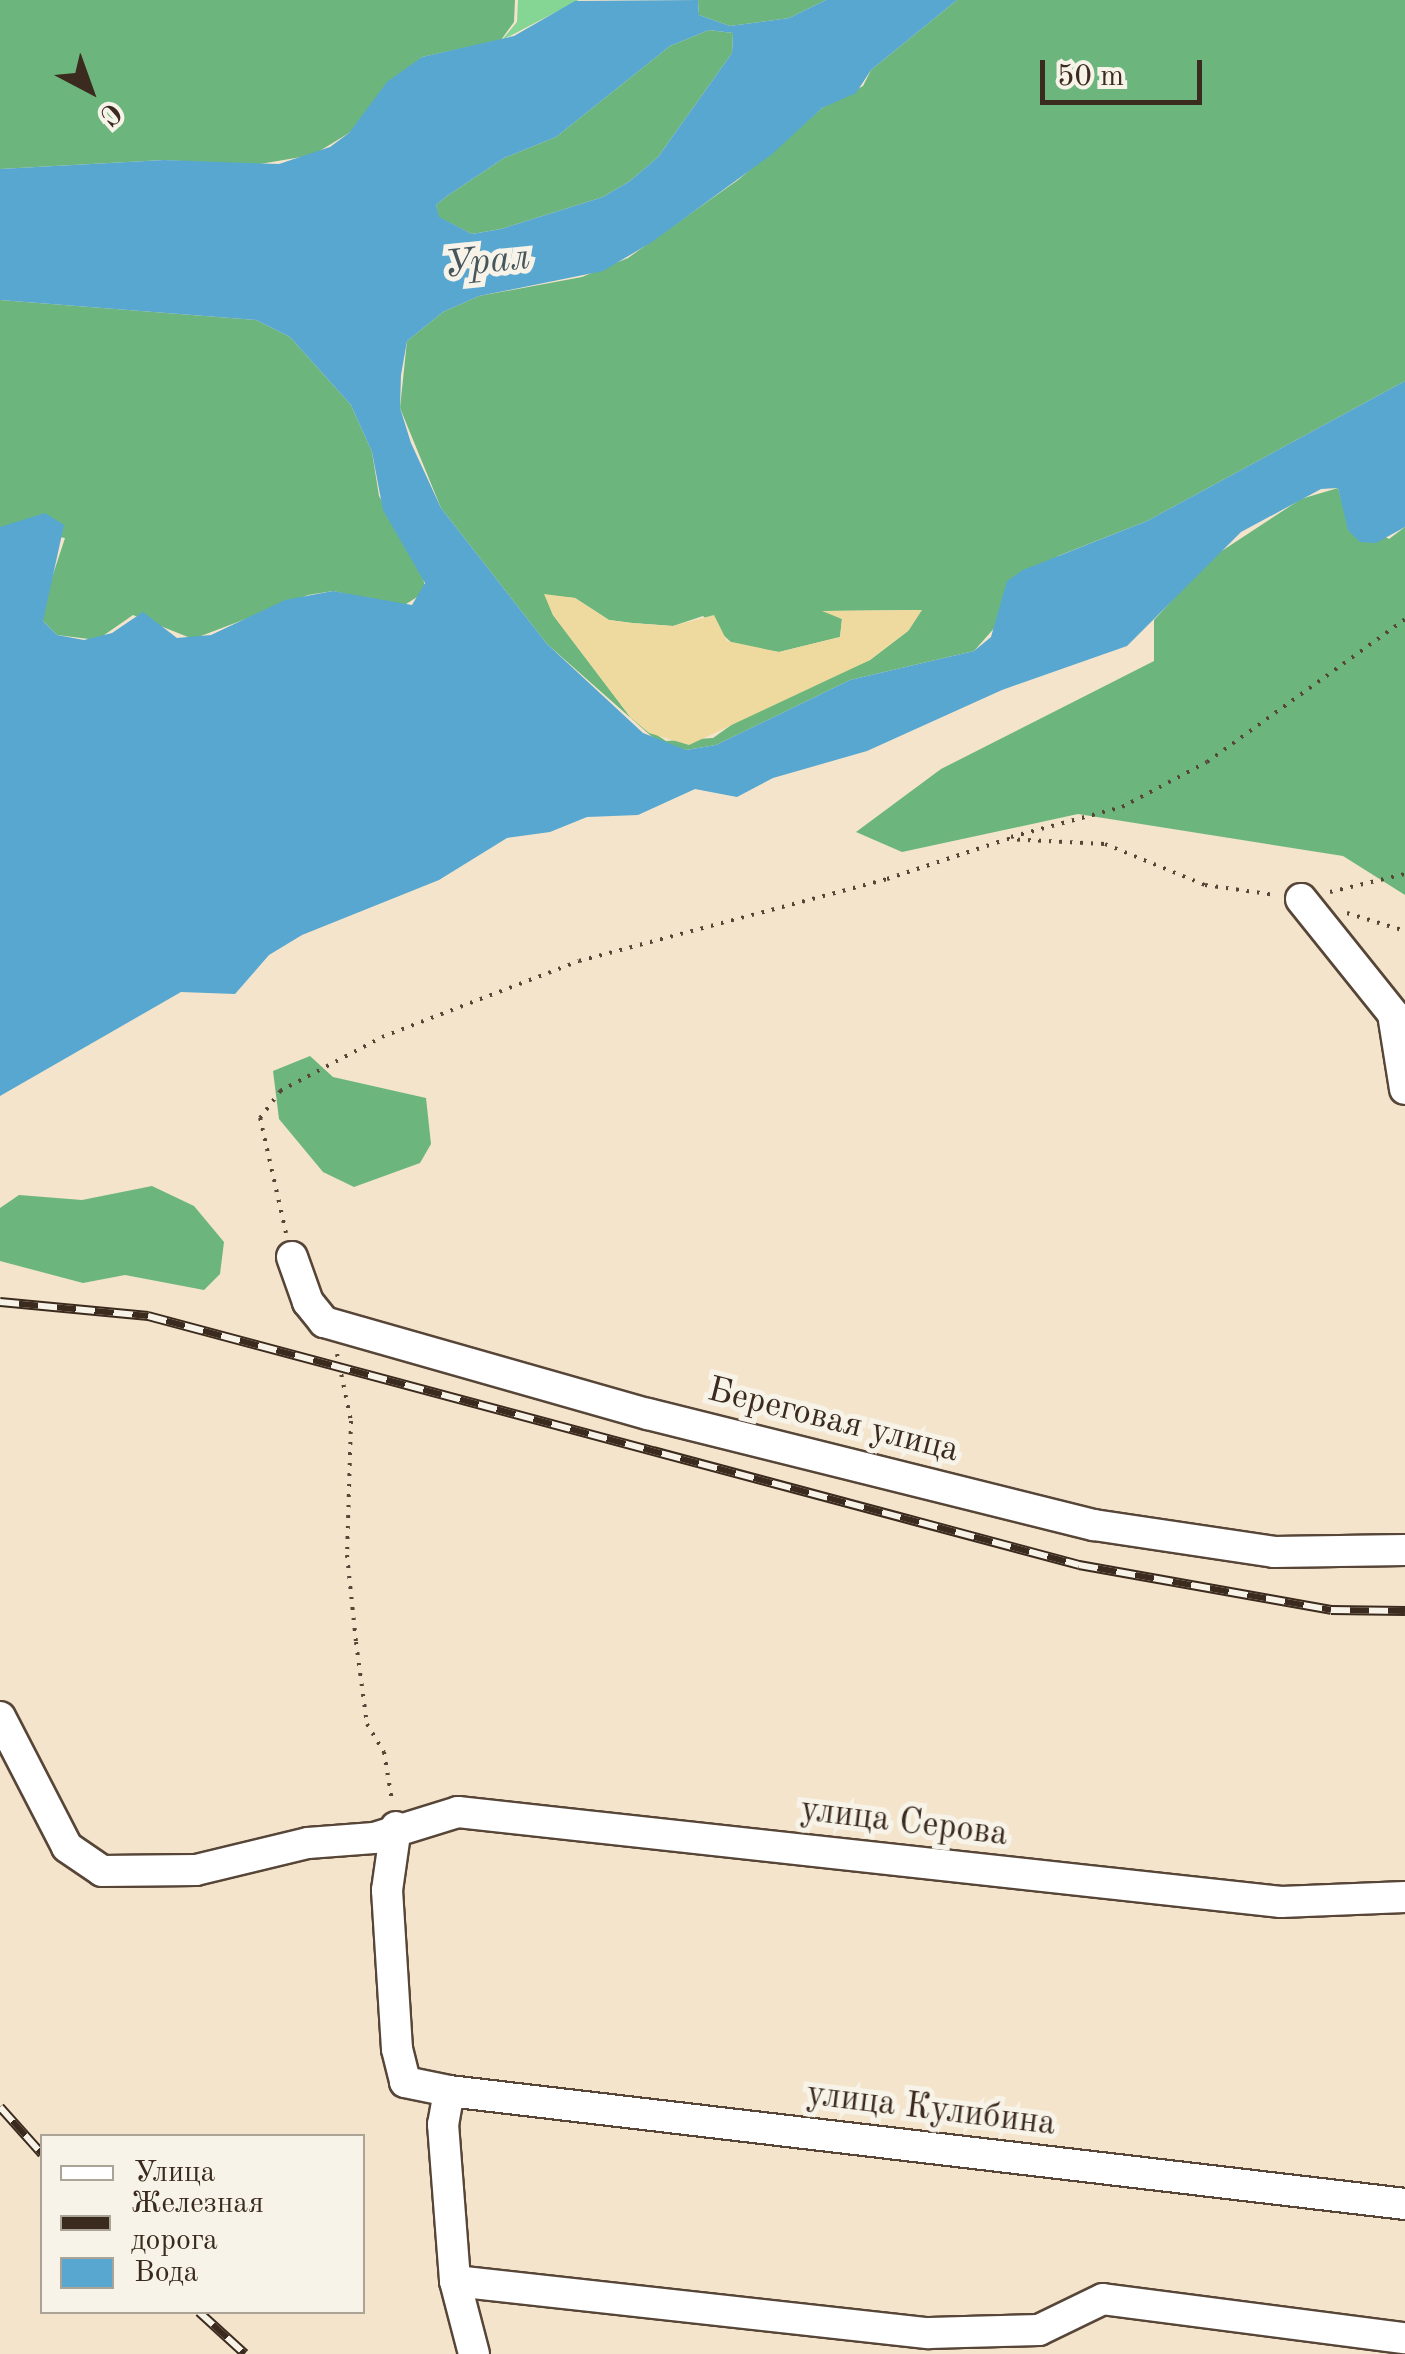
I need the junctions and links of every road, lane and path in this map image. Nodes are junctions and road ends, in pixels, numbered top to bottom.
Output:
1 (1405, 619) edge
2 (1007, 839) junction
3 (1405, 874) edge
4 (1301, 900) junction
5 (1405, 931) edge
6 (1405, 1090) edge
7 (292, 1257) joint
8 (324, 1322) junction
9 (1405, 1550) edge
10 (0, 1717) edge
11 (396, 1827) junction
12 (1405, 1898) edge
13 (449, 2091) junction
14 (1405, 2204) edge
15 (456, 2281) junction
16 (1405, 2338) edge
17 (474, 2354) edge

1 - 2 path
2 - 4 path
2 - 7 path
3 - 4 path
4 - 5 path
4 - 6 street
7 - 8 street
8 - 9 street, Береговая улица
8 - 11 path
10 - 11 street, улица Серова
11 - 12 street, улица Серова
11 - 13 street, улица Кулибина
13 - 14 street, улица Кулибина
13 - 15 street
15 - 16 street
15 - 17 street

